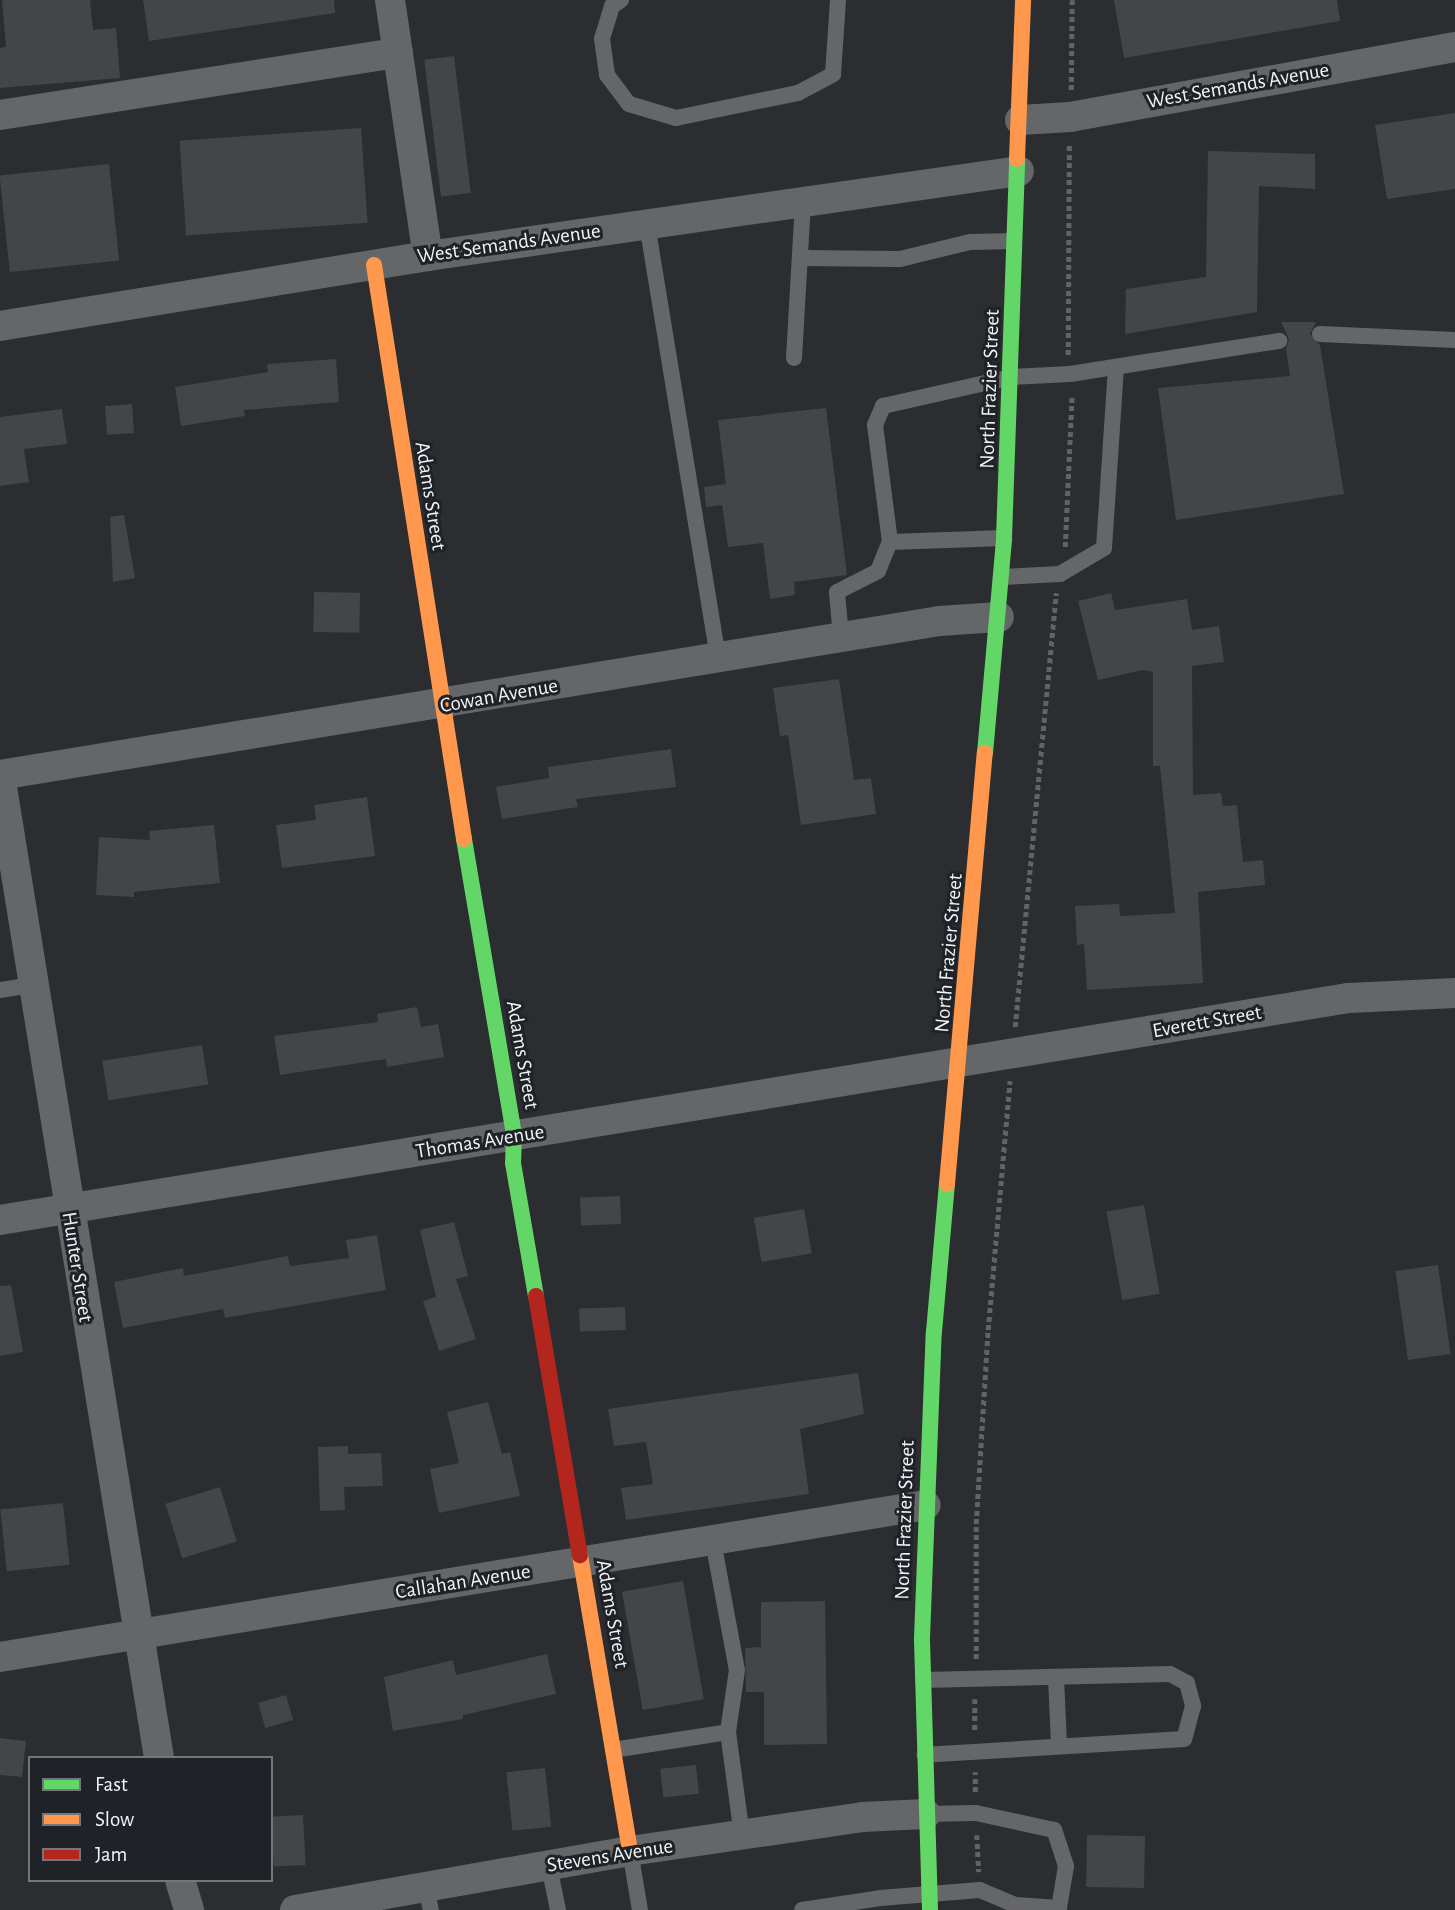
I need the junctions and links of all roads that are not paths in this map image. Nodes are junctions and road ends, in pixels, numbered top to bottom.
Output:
1 (390, 0) edge
2 (621, 0) edge
3 (838, 0) edge
4 (1023, 0) edge
5 (1455, 47) edge
6 (398, 52) junction
7 (0, 116) edge
8 (1020, 120) junction
9 (1019, 171) junction
10 (803, 201) junction
11 (647, 224) junction
12 (1017, 241) junction
13 (428, 256) junction
14 (800, 258) junction
15 (374, 265) junction
16 (0, 326) edge
17 (1320, 334) dead end
18 (1455, 340) edge
19 (1279, 341) dead end
20 (794, 358) dead end
21 (1116, 367) junction
22 (1012, 377) junction
23 (1004, 538) junction
24 (890, 542) junction
25 (1001, 577) junction
26 (999, 617) junction
27 (841, 637) junction
28 (718, 658) junction
29 (441, 706) junction
30 (0, 775) edge
31 (33, 985) junction
32 (0, 990) edge
33 (1455, 993) edge
34 (960, 1064) junction
35 (514, 1136) junction
36 (68, 1209) junction
37 (0, 1220) edge
38 (926, 1505) junction
39 (713, 1541) junction
40 (582, 1563) junction
41 (139, 1634) junction
42 (0, 1657) edge
43 (1056, 1677) junction
44 (923, 1680) junction
45 (728, 1732) junction
46 (1059, 1746) junction
47 (613, 1749) junction
48 (924, 1755) junction
49 (159, 1756) edge
50 (926, 1814) junction
51 (742, 1835) junction
52 (630, 1851) junction
53 (549, 1866) junction
54 (181, 1882) edge
55 (929, 1893) junction
56 (428, 1898) edge
57 (834, 1908) edge
58 (189, 1910) edge
59 (295, 1910) edge
60 (558, 1910) edge
61 (640, 1910) edge
62 (802, 1910) edge
63 (930, 1910) edge

1 - 6 street
2 - 3 lane
4 - 8 main road, North Frazier Street
5 - 8 street, West Semands Avenue
6 - 7 street
6 - 13 street
8 - 9 main road, North Frazier Street
9 - 10 street, West Semands Avenue
9 - 12 main road, North Frazier Street
10 - 11 street, West Semands Avenue
10 - 14 lane
11 - 13 street, West Semands Avenue
11 - 28 lane
12 - 14 lane
12 - 22 main road, North Frazier Street
13 - 15 street, West Semands Avenue
14 - 20 lane
15 - 16 street, West Semands Avenue
15 - 29 main road, Adams Street
17 - 18 lane
19 - 21 lane
21 - 22 lane
21 - 25 lane
22 - 23 main road, North Frazier Street
22 - 24 lane
23 - 24 lane
23 - 25 main road, North Frazier Street
24 - 27 lane
25 - 26 main road, North Frazier Street
26 - 27 street, Cowan Avenue
26 - 34 main road, North Frazier Street
27 - 28 street, Cowan Avenue
28 - 29 street, Cowan Avenue
29 - 30 street, Cowan Avenue
29 - 35 main road, Adams Street
30 - 31 street, Hunter Street
31 - 32 lane
31 - 36 street, Hunter Street
33 - 34 street, Everett Street
34 - 35 street, Thomas Avenue
34 - 38 main road, North Frazier Street
35 - 36 street, Thomas Avenue
35 - 40 main road, Adams Street
36 - 37 street, Thomas Avenue
36 - 41 street, Hunter Street
38 - 39 street, Callahan Avenue
38 - 44 main road, North Frazier Street
39 - 40 street, Callahan Avenue
39 - 45 lane
40 - 41 street, Callahan Avenue
40 - 47 main road, Adams Street
41 - 42 street, Callahan Avenue
41 - 49 street, Hunter Street
43 - 44 lane
43 - 46 lane
43 - 46 lane
44 - 48 main road, North Frazier Street
45 - 47 lane
45 - 51 lane
46 - 48 lane
47 - 52 main road, Adams Street
48 - 50 main road, North Frazier Street
50 - 51 street, Stevens Avenue
50 - 55 main road, North Frazier Street
50 - 55 lane
51 - 52 street, Stevens Avenue
52 - 53 street, Stevens Avenue
52 - 61 lane
53 - 56 street, Stevens Avenue
53 - 60 lane
54 - 58 street
55 - 57 lane
55 - 63 main road, North Frazier Street
56 - 59 street, Stevens Avenue
57 - 62 lane

